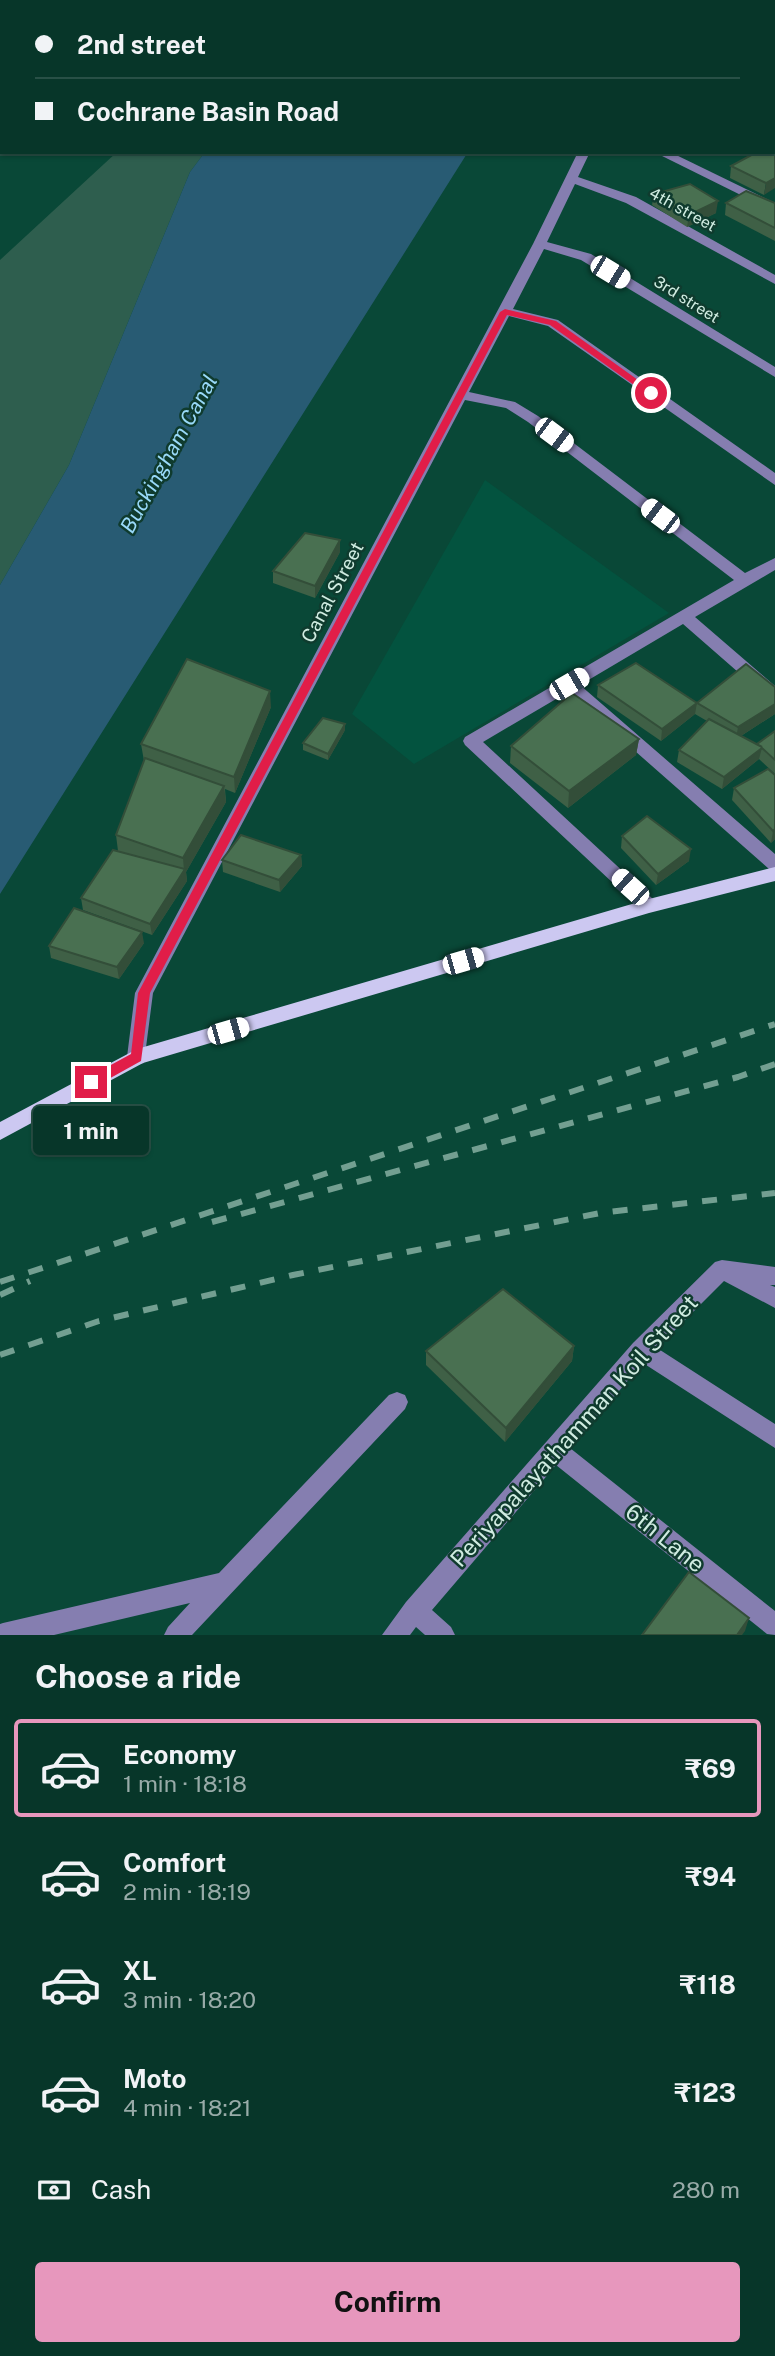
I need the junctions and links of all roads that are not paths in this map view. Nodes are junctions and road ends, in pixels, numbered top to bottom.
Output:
1 (583, 154) edge
2 (664, 154) edge
3 (570, 178) junction
4 (775, 208) edge
5 (540, 244) junction
6 (775, 280) edge
7 (505, 312) junction
8 (775, 373) edge
9 (460, 395) junction
10 (775, 480) edge
11 (775, 563) edge
12 (745, 580) junction
13 (685, 617) junction
14 (569, 684) junction
15 (775, 695) edge
16 (775, 864) edge
17 (775, 874) edge
18 (649, 906) junction
19 (137, 1057) junction
20 (0, 1132) edge
21 (722, 1269) junction
22 (775, 1276) edge
23 (775, 1298) edge
24 (641, 1350) junction
25 (397, 1402) dead end
26 (775, 1437) edge
27 (554, 1449) junction
28 (222, 1584) junction
29 (414, 1610) junction
30 (775, 1626) edge
31 (3, 1635) edge
32 (176, 1635) edge
33 (394, 1635) edge
34 (443, 1635) edge

1 - 3 street, Canal Street
2 - 4 street
3 - 5 street, Canal Street
3 - 6 street, 4th street
5 - 7 street, Canal Street
5 - 8 street, 3rd street
7 - 9 street, Canal Street
7 - 10 street
9 - 12 street
9 - 19 street, Canal Street
11 - 12 street
12 - 13 street
13 - 14 street
13 - 15 street
14 - 16 street
14 - 18 street
17 - 18 main road
18 - 19 main road
19 - 20 main road
21 - 22 street
21 - 23 street
21 - 24 street, Periyapalayathamman Koil Street
24 - 26 street
24 - 27 street, Periyapalayathamman Koil Street
25 - 28 street
27 - 29 street, Periyapalayathamman Koil Street
27 - 30 street, 6th Lane
28 - 31 street
28 - 32 street
29 - 33 street, Periyapalayathamman Koil Street
29 - 34 street

